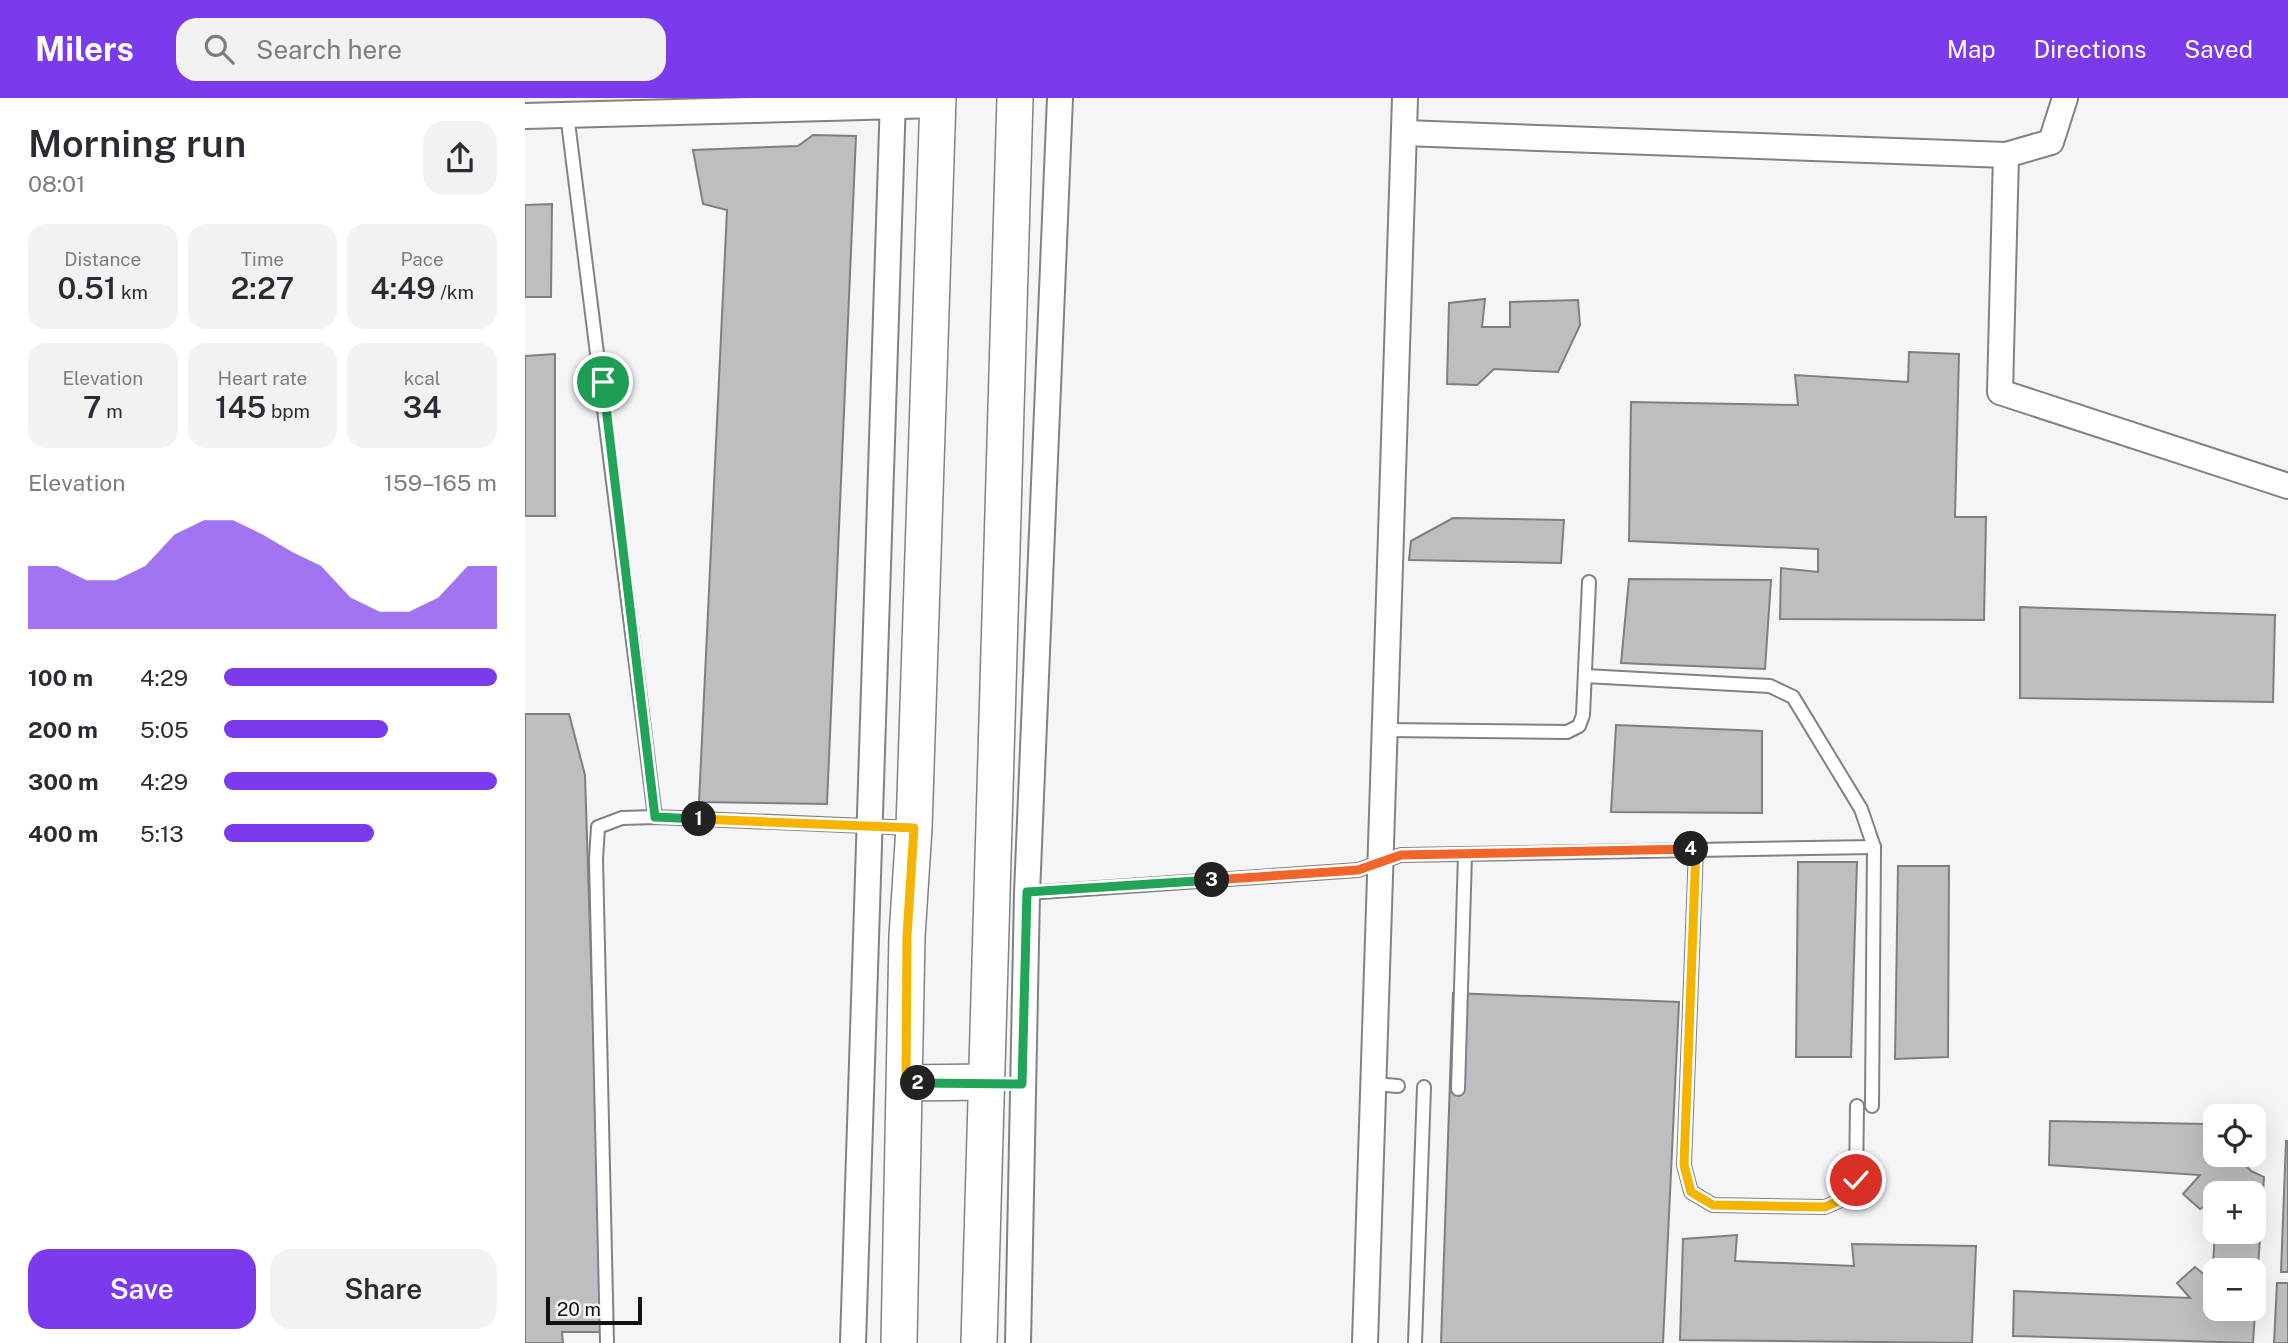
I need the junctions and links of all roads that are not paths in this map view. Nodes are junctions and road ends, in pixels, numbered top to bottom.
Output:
1 (1015, 98) edge
2 (1060, 98) edge
3 (1405, 98) edge
4 (2065, 98) edge
5 (893, 102) edge
6 (938, 102) edge
7 (640, 105) edge
8 (568, 114) junction
9 (525, 116) edge
10 (1404, 133) junction
11 (2006, 155) junction
12 (2288, 486) edge
13 (1589, 582) dead end
14 (1585, 676) junction
15 (1385, 730) junction
16 (655, 817) junction
17 (870, 825) junction
18 (914, 828) junction
19 (1874, 847) junction
20 (1696, 849) junction
21 (1465, 855) junction
22 (1381, 860) junction
23 (1027, 892) junction
24 (986, 1082) junction
25 (906, 1083) junction
26 (1022, 1084) junction
27 (1424, 1087) dead end
28 (1458, 1089) dead end
29 (1857, 1106) dead end
30 (1872, 1106) dead end
31 (607, 1343) edge
32 (853, 1343) edge
33 (899, 1343) edge
34 (979, 1343) edge
35 (1018, 1343) edge
36 (1365, 1343) edge
37 (1415, 1343) edge

1 - 24 street
2 - 23 street
3 - 10 street
4 - 11 street
5 - 6 street
5 - 7 street
5 - 17 street
6 - 18 street
7 - 8 street
8 - 9 street
8 - 16 lane
10 - 11 street
10 - 15 street
11 - 12 street
13 - 14 lane
14 - 15 lane
14 - 19 lane
15 - 22 street
16 - 17 lane
16 - 31 lane
17 - 18 lane
17 - 32 street
18 - 25 street
19 - 20 lane
19 - 30 lane
20 - 21 lane
20 - 29 lane
21 - 22 lane
21 - 28 lane
22 - 23 lane
22 - 36 street
23 - 26 street
24 - 25 street
24 - 26 street
24 - 34 street
25 - 33 street
26 - 35 street
27 - 37 lane

